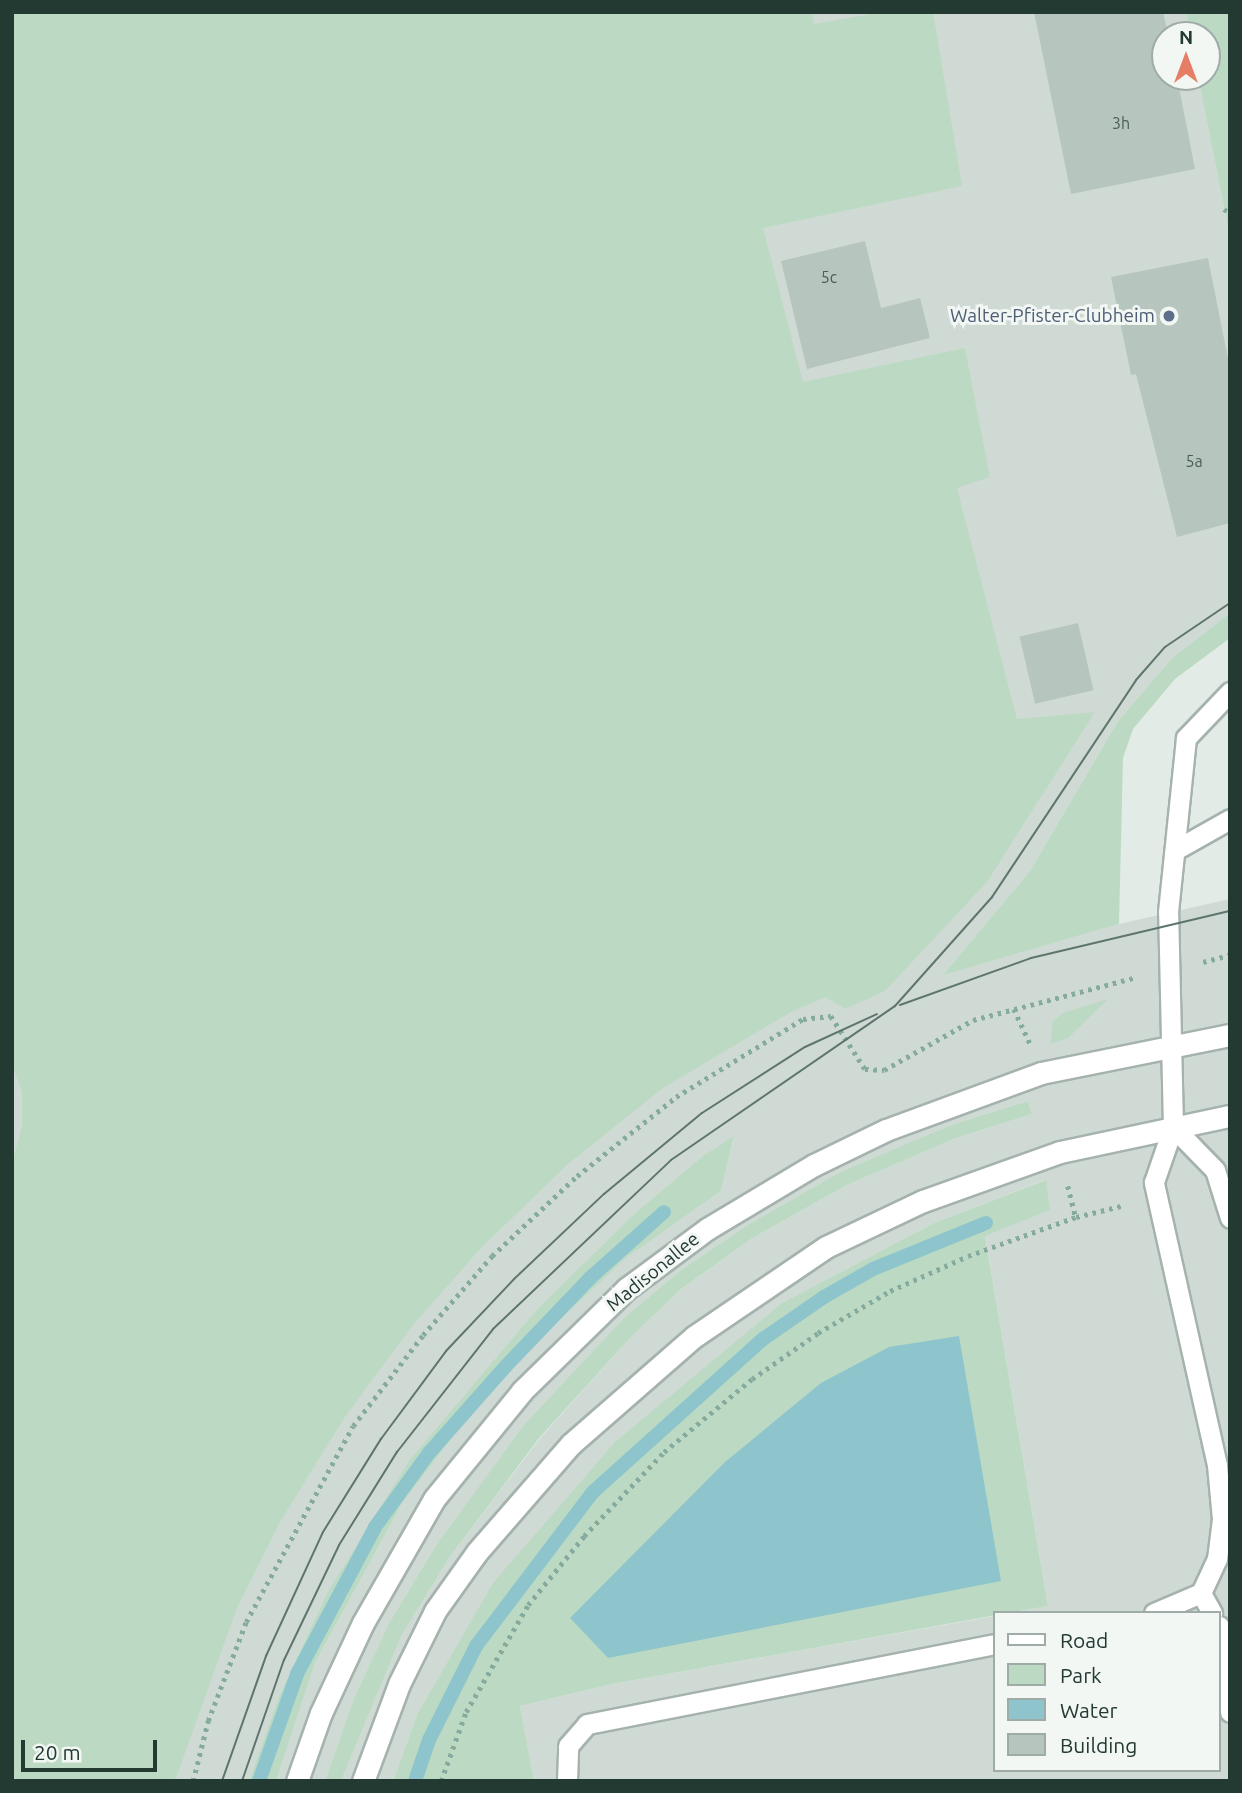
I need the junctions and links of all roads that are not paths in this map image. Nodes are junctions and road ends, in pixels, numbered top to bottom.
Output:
1 (1230, 692) edge
2 (1230, 819) edge
3 (1175, 850) junction
4 (1230, 1035) edge
5 (1170, 1048) junction
6 (1230, 1116) edge
7 (1173, 1127) junction
8 (1230, 1218) edge
9 (1201, 1593) junction
10 (1159, 1611) edge
11 (1211, 1611) edge
12 (1221, 1629) edge
13 (993, 1644) edge
14 (1230, 1713) edge
15 (297, 1781) edge
16 (363, 1781) edge
17 (567, 1781) edge

1 - 3 lane
2 - 3 lane
3 - 5 lane
4 - 5 main road, Madisonallee
5 - 7 lane
5 - 15 main road, Madisonallee
6 - 7 main road
7 - 8 lane
7 - 9 lane
7 - 16 main road
9 - 10 lane
9 - 11 lane
12 - 14 lane
13 - 17 lane

